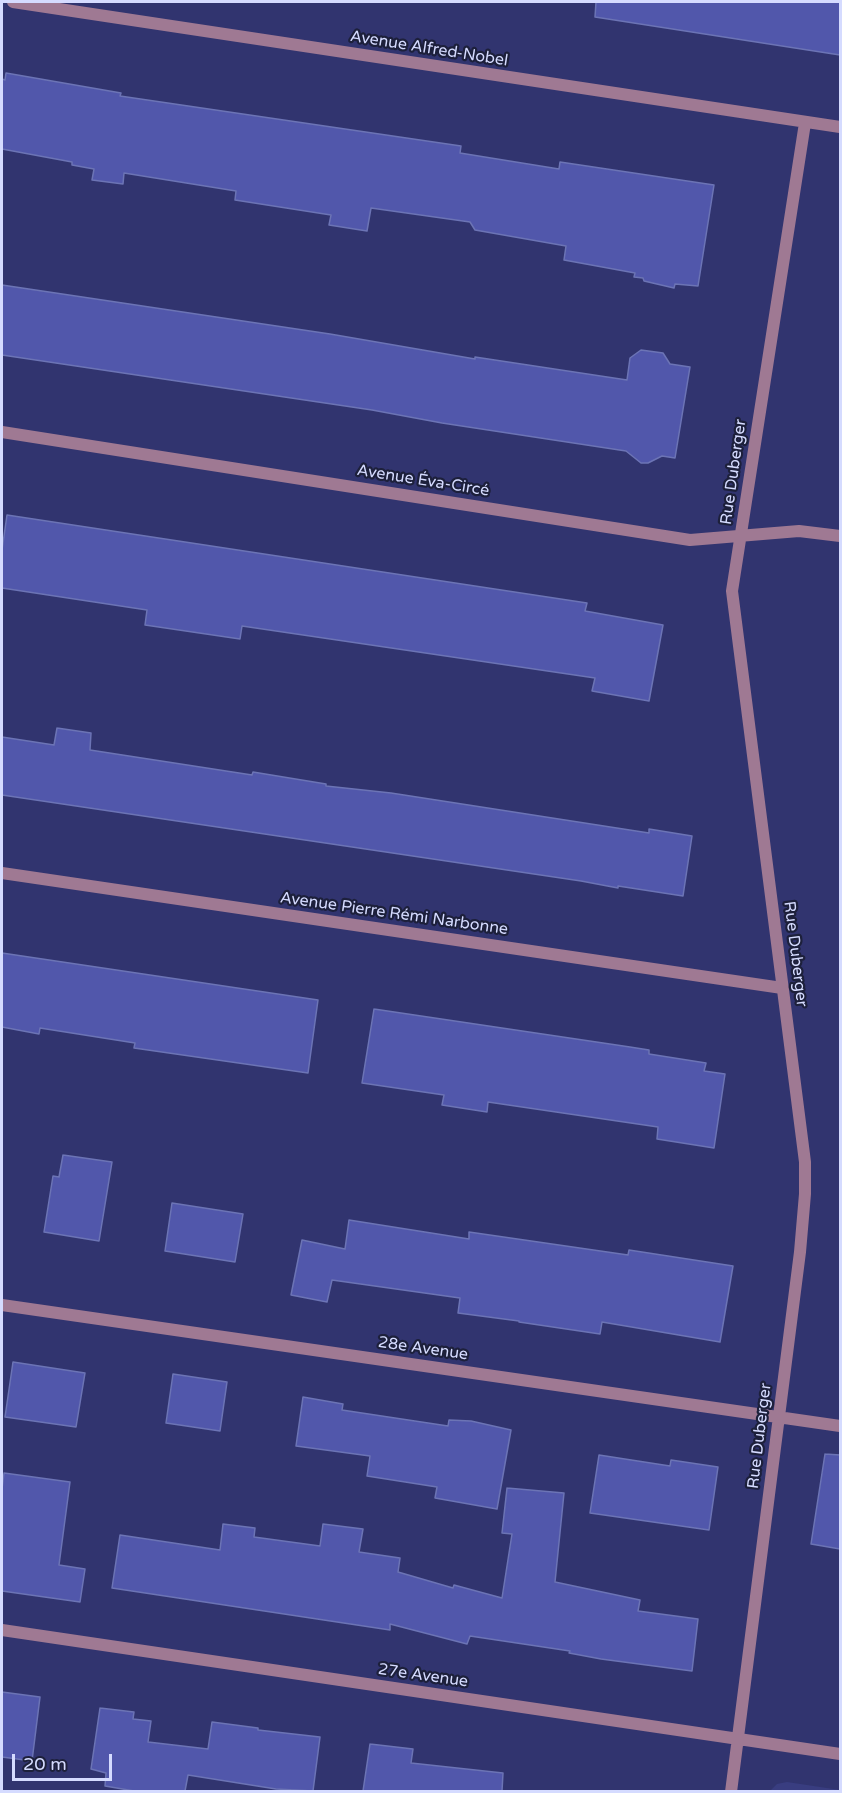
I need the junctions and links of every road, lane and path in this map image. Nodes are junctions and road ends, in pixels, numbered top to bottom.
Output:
1 (13, 2) edge
2 (805, 123) junction
3 (840, 127) edge
4 (2, 432) edge
5 (741, 536) junction
6 (840, 536) edge
7 (2, 873) edge
8 (782, 988) junction
9 (2, 1305) edge
10 (779, 1417) junction
11 (840, 1426) edge
12 (2, 1630) edge
13 (737, 1739) junction
14 (840, 1754) edge
15 (731, 1791) edge

1 - 2 street, Avenue Alfred-Nobel
2 - 3 street, Avenue Alfred-Nobel
2 - 5 street, Rue Duberger
4 - 5 street, Avenue Éva-Circé
5 - 6 street, Avenue Éva-Circé
5 - 8 street, Rue Duberger
7 - 8 street, Avenue Pierre Rémi Narbonne
8 - 10 street, Rue Duberger
9 - 10 street, 28e Avenue
10 - 11 street, 28e Avenue
10 - 13 street, Rue Duberger
12 - 13 street, 27e Avenue
13 - 14 street, 27e Avenue
13 - 15 street, Rue Duberger

